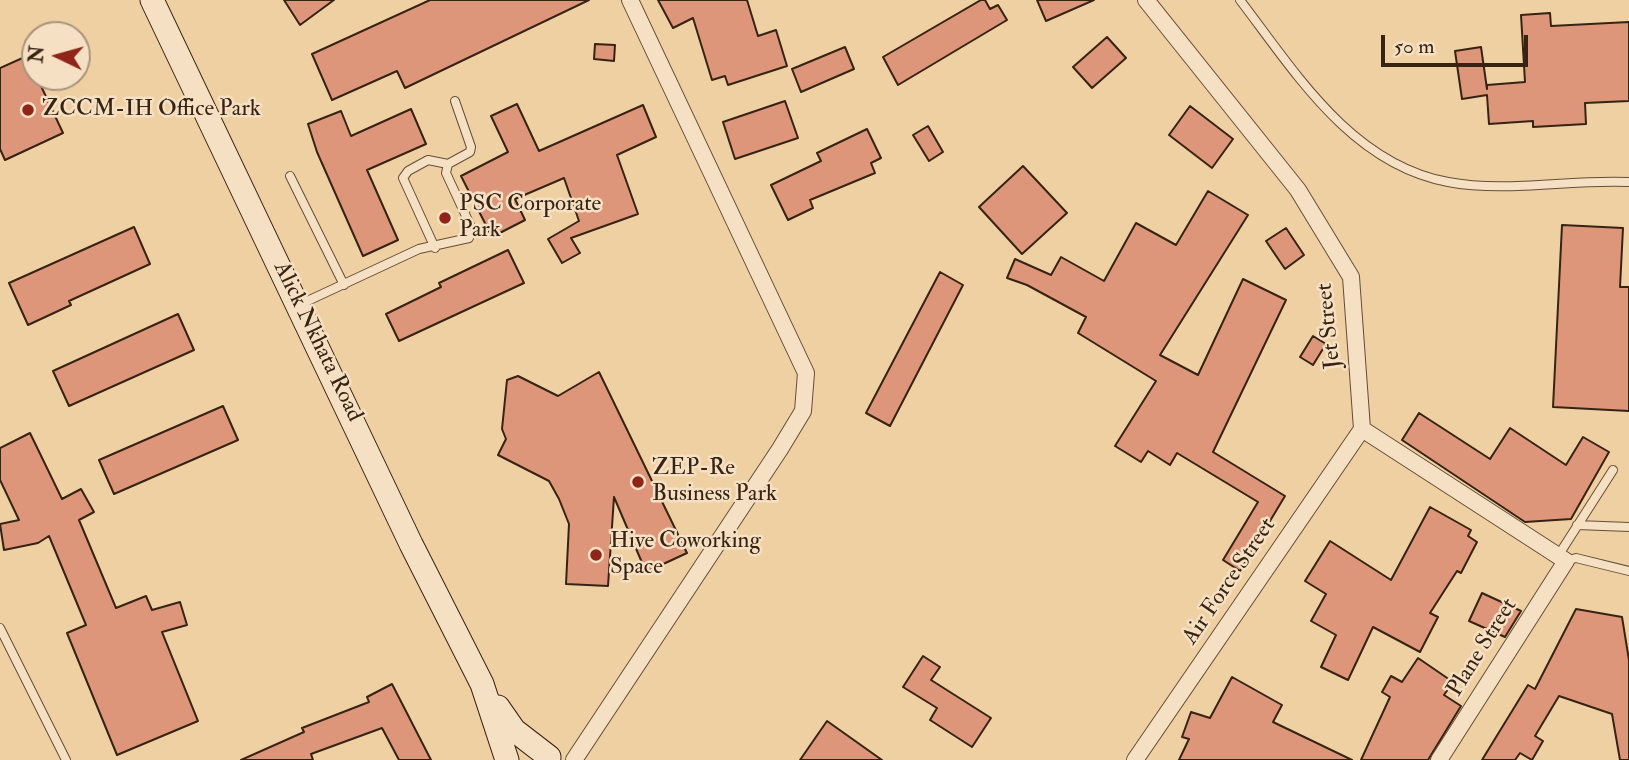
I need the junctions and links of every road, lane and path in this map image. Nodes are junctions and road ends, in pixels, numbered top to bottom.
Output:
1 (152, 0) edge
2 (630, 0) edge
3 (1146, 0) edge
4 (1240, 0) edge
5 (455, 101) dead end
6 (448, 164) junction
7 (290, 176) dead end
8 (1629, 182) edge
9 (435, 247) junction
10 (344, 285) junction
11 (298, 306) junction
12 (1362, 429) junction
13 (1613, 470) dead end
14 (1577, 525) junction
15 (1629, 527) edge
16 (1562, 559) junction
17 (1629, 571) edge
18 (0, 628) edge
19 (482, 684) junction
20 (546, 759) edge
21 (66, 760) edge
22 (507, 760) edge
23 (574, 760) edge
24 (1135, 760) edge
25 (1439, 760) edge

1 - 11 main road, Alick Nkhata Road
2 - 23 street
3 - 12 street, Jet Street
4 - 8 lane
5 - 6 lane
6 - 9 lane
6 - 9 lane
7 - 10 lane
9 - 10 lane
10 - 11 lane
11 - 19 main road, Alick Nkhata Road
12 - 16 street
12 - 24 street, Air Force Street
13 - 14 lane
14 - 15 lane
14 - 16 lane
16 - 17 lane
16 - 25 street, Plane Street
18 - 21 lane
19 - 20 main road, Alick Nkhata Road
19 - 22 main road, Alick Nkhata Road

